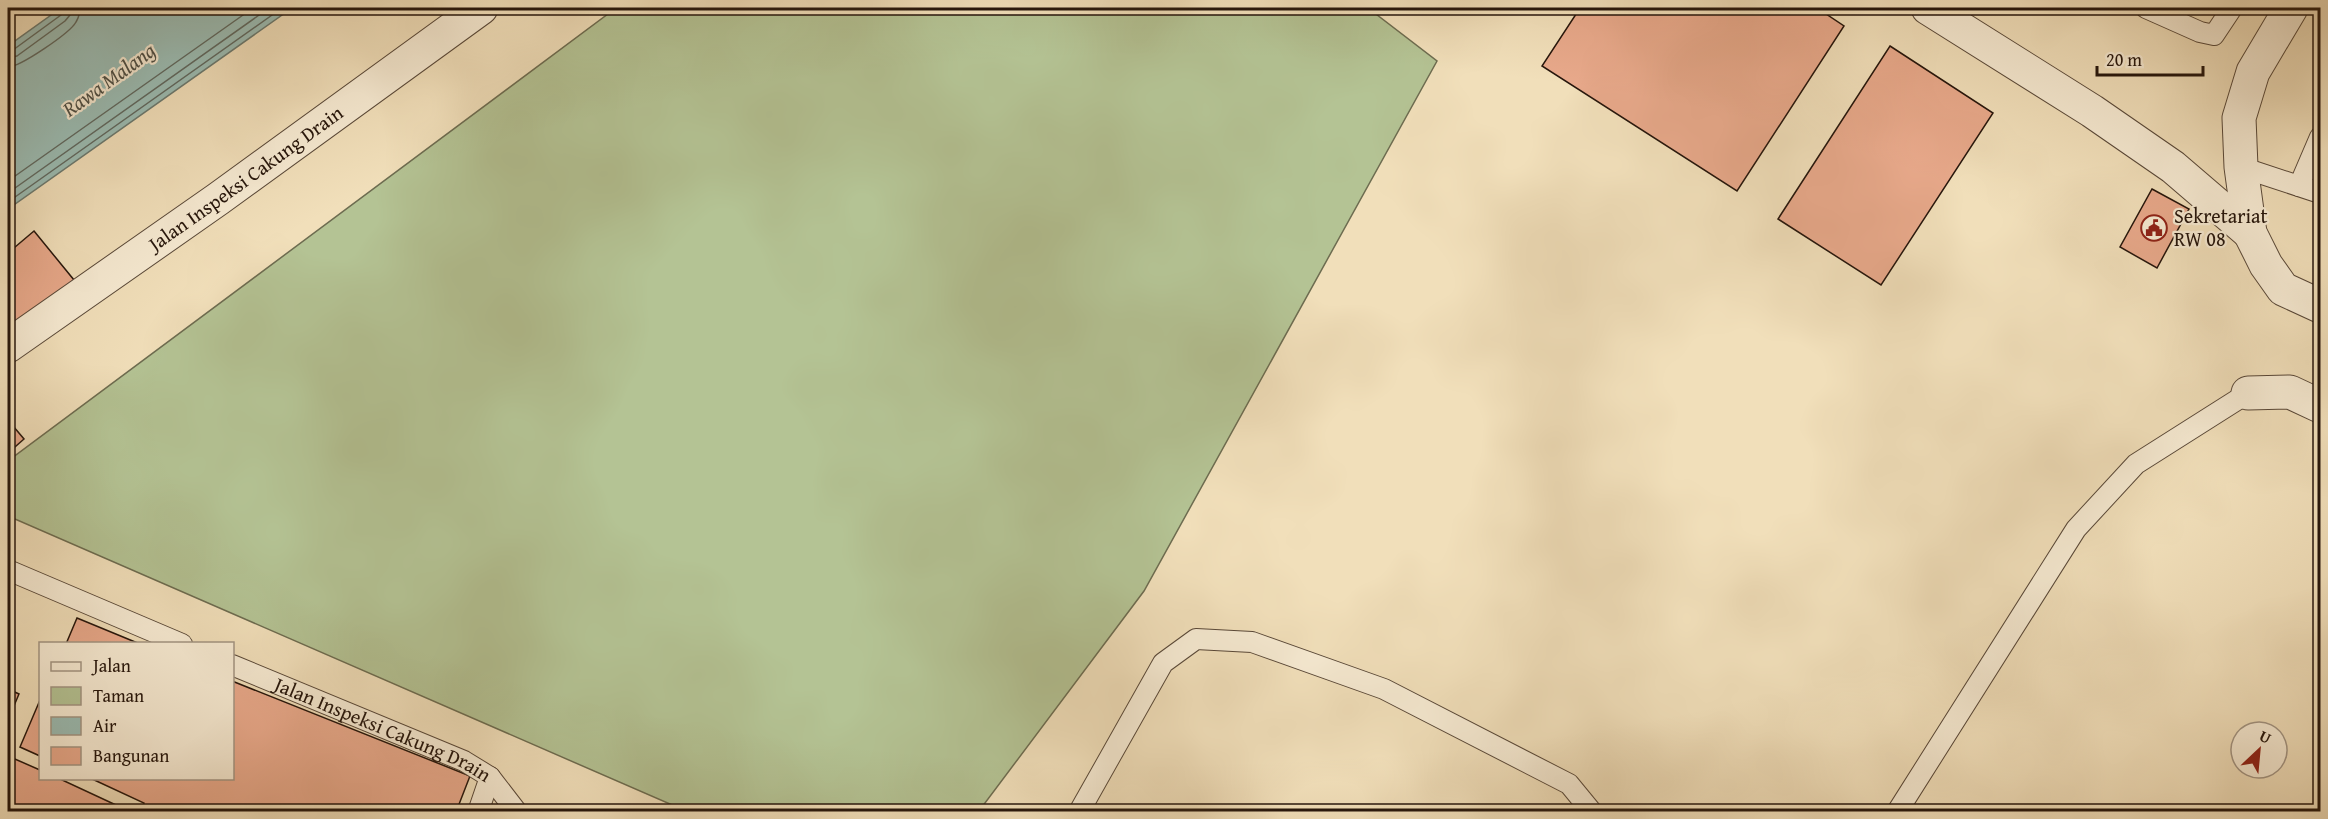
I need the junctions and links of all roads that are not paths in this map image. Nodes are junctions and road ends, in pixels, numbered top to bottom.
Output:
1 (481, 8) edge
2 (1928, 8) edge
3 (2146, 8) edge
4 (2232, 8) edge
5 (2292, 8) edge
6 (2320, 137) edge
7 (2241, 167) junction
8 (2299, 186) junction
9 (2320, 193) edge
10 (2250, 233) junction
11 (2320, 306) edge
12 (8, 346) edge
13 (2248, 393) joint
14 (2320, 406) edge
15 (8, 570) edge
16 (177, 642) edge
17 (234, 665) edge
18 (490, 777) junction
19 (478, 812) edge
20 (517, 812) edge
21 (1079, 812) edge
22 (1592, 812) edge
23 (1897, 812) edge

1 - 12 street, Jalan Inspeksi Cakung Drain
2 - 10 street
3 - 4 lane
5 - 7 street
6 - 8 lane
7 - 8 lane
7 - 10 street
8 - 9 lane
10 - 11 street
13 - 14 street
13 - 23 lane
15 - 16 lane
17 - 18 lane, Jalan Inspeksi Cakung Drain
18 - 19 lane
18 - 20 lane, Jalan Inspeksi Cakung Drain
21 - 22 lane

